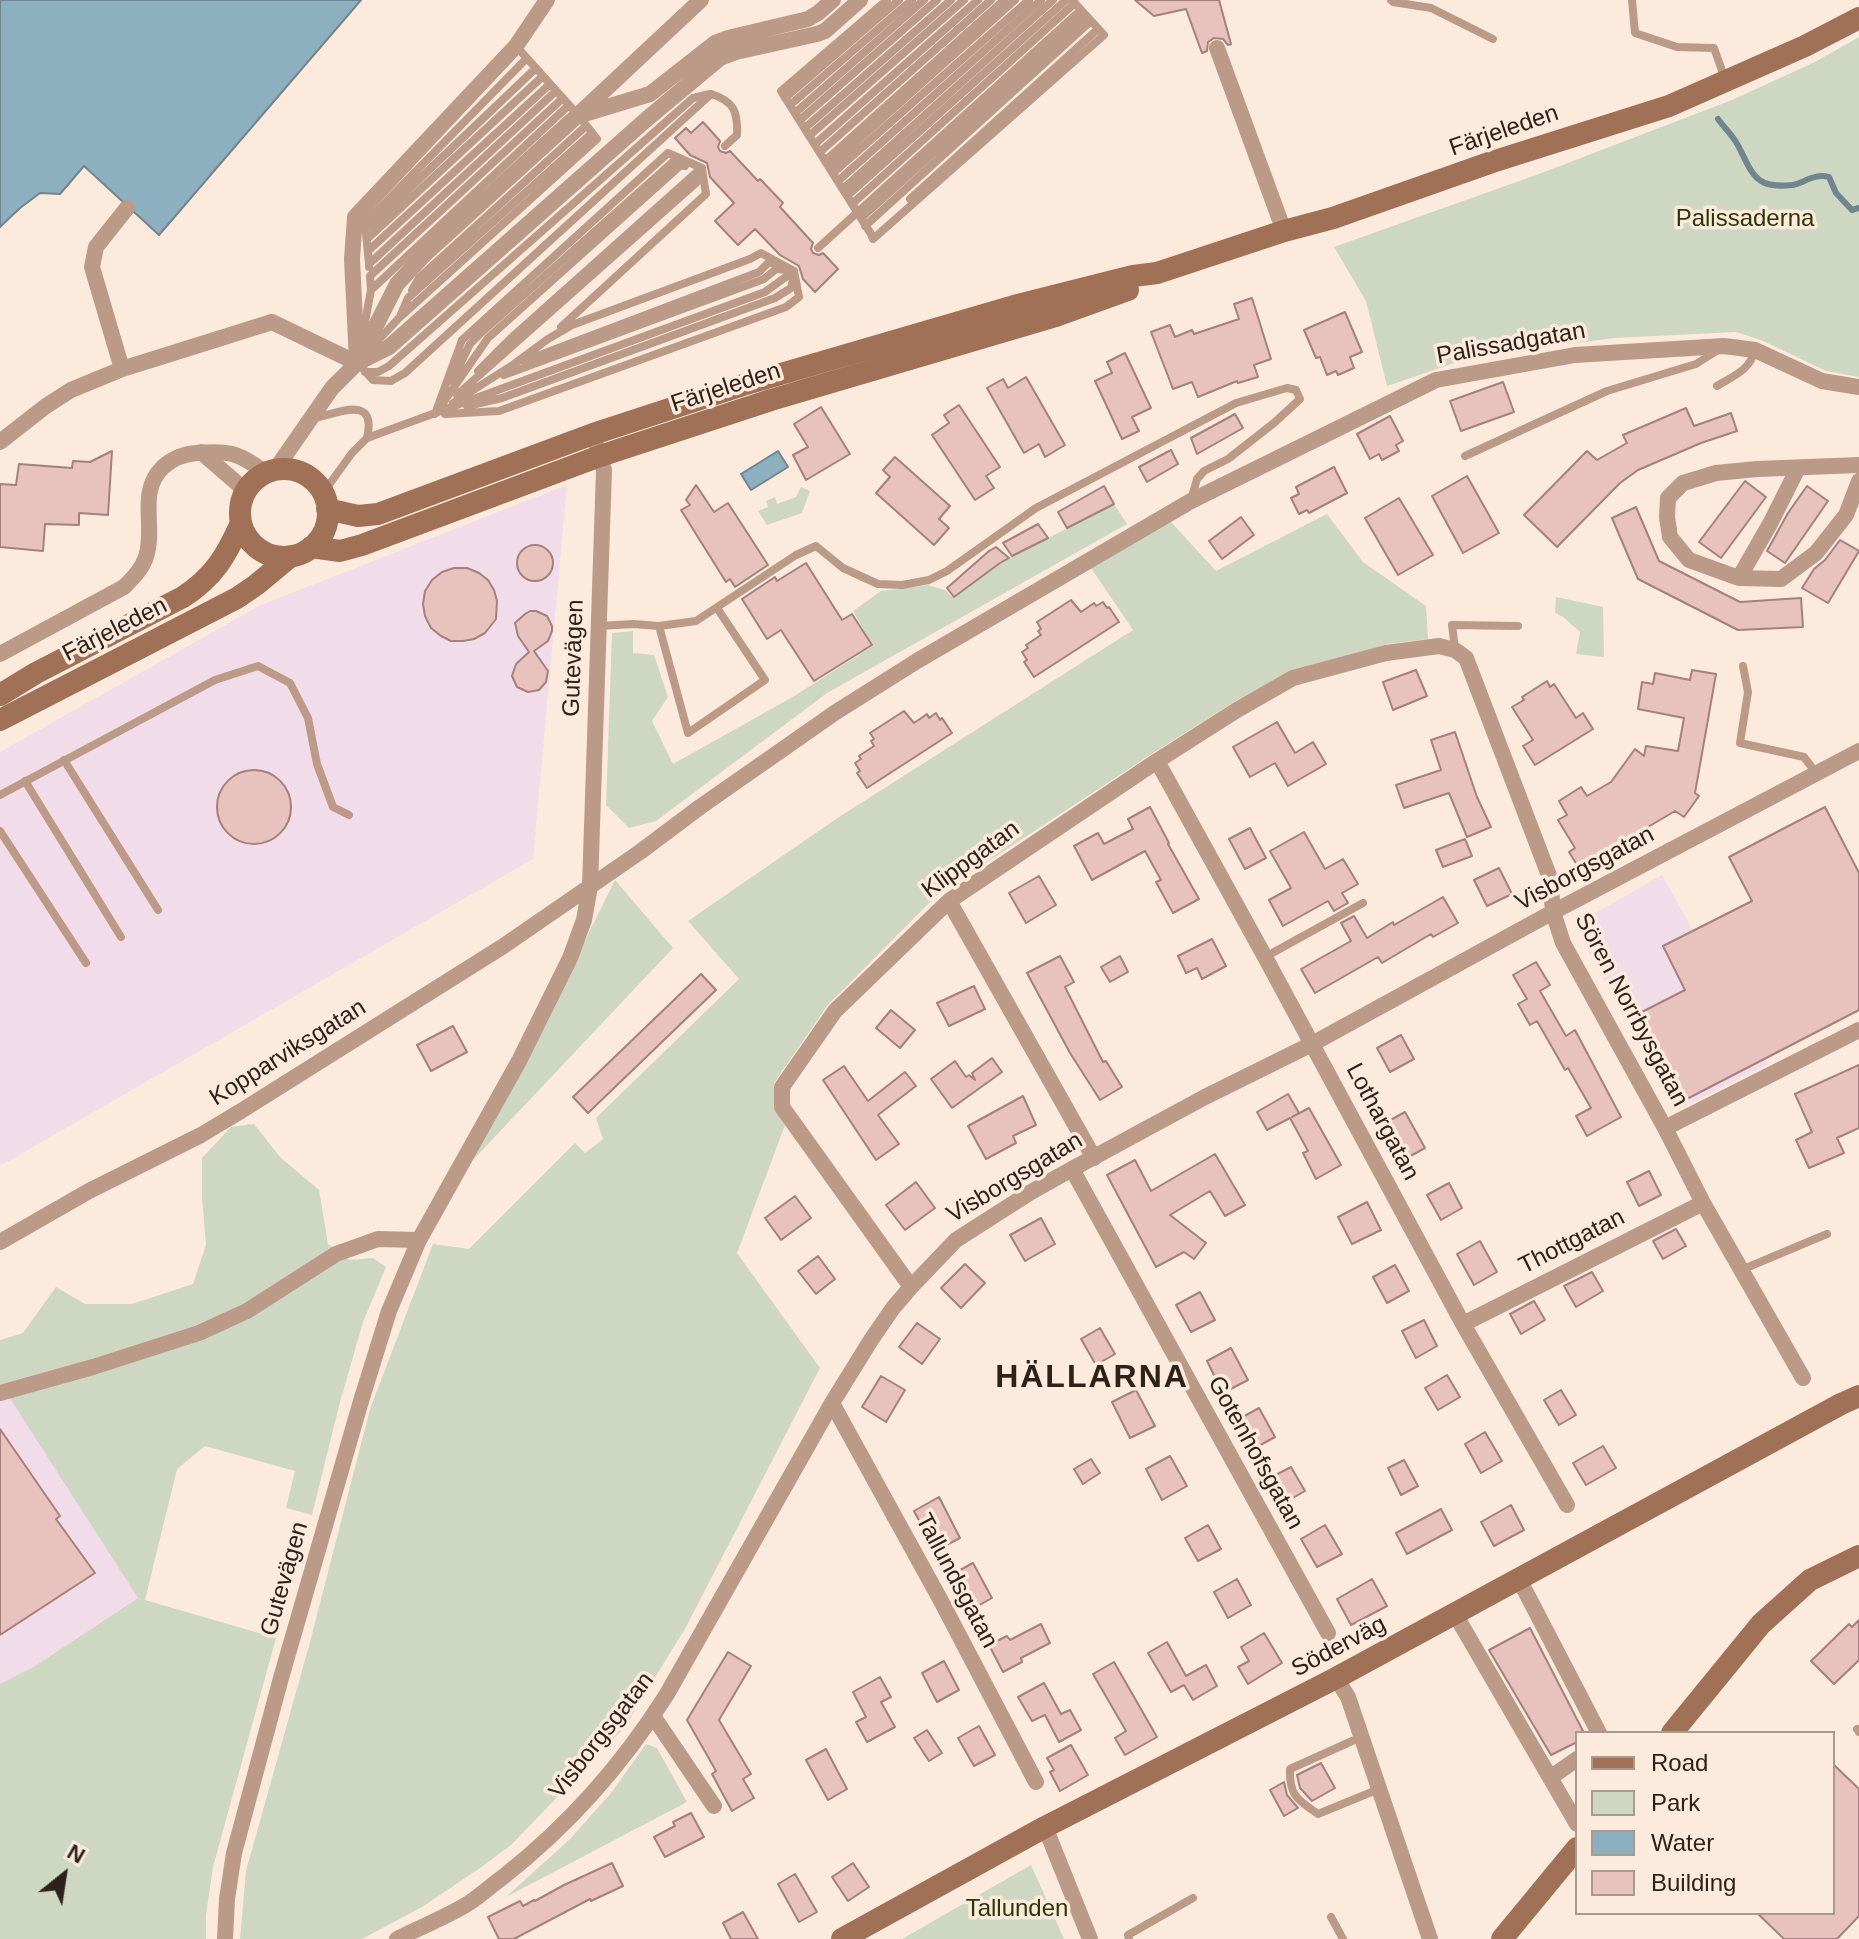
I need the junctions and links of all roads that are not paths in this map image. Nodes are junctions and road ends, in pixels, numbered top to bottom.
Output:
1 (547, 0) edge
2 (701, 0) edge
3 (833, 0) edge
4 (860, 0) edge
5 (887, 0) edge
6 (899, 0) edge
7 (912, 0) edge
8 (924, 0) edge
9 (937, 0) edge
10 (951, 0) edge
11 (964, 0) edge
12 (978, 0) edge
13 (991, 0) edge
14 (1004, 0) edge
15 (1015, 0) edge
16 (1029, 0) edge
17 (1041, 0) edge
18 (1053, 0) edge
19 (1391, 0) edge
20 (1632, 0) edge
21 (1078, 8) edge
22 (1859, 18) edge
23 (1493, 39) dead end
24 (1217, 48) dead end
25 (515, 54) junction
26 (539, 72) junction
27 (1726, 81) junction
28 (711, 94) junction
29 (571, 107) junction
30 (725, 146) dead end
31 (824, 159) junction
32 (702, 168) junction
33 (127, 208) dead end
34 (1284, 231) junction
35 (366, 234) junction
36 (818, 248) dead end
37 (368, 251) junction
38 (369, 264) junction
39 (794, 271) junction
40 (1157, 273) junction
41 (370, 276) junction
42 (371, 290) junction
43 (399, 318) junction
44 (548, 339) junction
45 (1724, 346) junction
46 (1755, 350) junction
47 (514, 364) junction
48 (361, 367) junction
49 (122, 369) junction
50 (488, 381) junction
51 (1717, 386) dead end
52 (1859, 387) edge
53 (435, 414) junction
54 (309, 419) junction
55 (593, 434) junction
56 (367, 438) junction
57 (0, 442) edge
58 (201, 452) junction
59 (600, 456) junction
60 (1465, 456) dead end
61 (1859, 465) edge
62 (1798, 468) junction
63 (271, 472) junction
64 (1859, 481) edge
65 (246, 491) junction
66 (325, 501) junction
67 (1191, 501) junction
68 (241, 523) junction
69 (301, 552) junction
70 (1739, 578) junction
71 (717, 608) junction
72 (599, 626) junction
73 (659, 626) junction
74 (1518, 626) dead end
75 (1455, 650) junction
76 (0, 654) edge
77 (1743, 666) dead end
78 (0, 695) edge
79 (0, 720) edge
80 (1859, 751) edge
81 (64, 760) junction
82 (1157, 761) junction
83 (1817, 773) junction
84 (25, 781) junction
85 (0, 795) edge
86 (349, 815) dead end
87 (0, 831) edge
88 (590, 886) junction
89 (949, 901) junction
90 (1363, 903) dead end
91 (158, 910) dead end
92 (1553, 912) junction
93 (121, 937) dead end
94 (1265, 957) junction
95 (86, 963) dead end
96 (1859, 1030) edge
97 (1312, 1044) junction
98 (1665, 1128) junction
99 (1094, 1158) junction
100 (1072, 1169) junction
101 (1703, 1203) junction
102 (1827, 1234) dead end
103 (419, 1240) junction
104 (0, 1242) edge
105 (1741, 1270) junction
106 (911, 1287) junction
107 (1463, 1324) junction
108 (1803, 1378) dead end
109 (0, 1393) edge
110 (1859, 1396) edge
111 (832, 1403) junction
112 (1567, 1505) dead end
113 (1859, 1556) edge
114 (1519, 1579) junction
115 (1455, 1614) junction
116 (1328, 1633) dead end
117 (1336, 1678) junction
118 (653, 1716) junction
119 (1598, 1731) edge
120 (1674, 1731) edge
121 (1361, 1737) junction
122 (1575, 1760) edge
123 (1550, 1778) junction
124 (1036, 1782) dead end
125 (1379, 1789) junction
126 (714, 1806) dead end
127 (1575, 1821) edge
128 (1045, 1827) junction
129 (1575, 1850) edge
130 (1193, 1898) dead end
131 (1331, 1917) dead end
132 (225, 1939) edge
133 (397, 1939) edge
134 (842, 1939) edge
135 (1090, 1939) edge
136 (1129, 1939) edge
137 (1343, 1939) edge
138 (1429, 1939) edge
139 (1502, 1939) edge

1 - 25 street
2 - 29 street
3 - 29 street
4 - 48 street
5 - 31 lane
6 - 31 lane
7 - 31 lane
8 - 31 lane
9 - 31 lane
10 - 31 lane
11 - 31 lane
12 - 31 lane
13 - 31 lane
14 - 31 lane
15 - 31 lane
16 - 31 lane
17 - 31 lane
18 - 31 lane
19 - 23 lane
20 - 27 lane
21 - 31 lane
21 - 31 lane
21 - 31 lane
21 - 31 lane
22 - 27 street, Färjeleden
24 - 34 street
25 - 26 lane
25 - 35 lane
25 - 48 street
26 - 29 lane
26 - 35 lane
27 - 34 street, Färjeleden
28 - 30 lane
28 - 48 lane
28 - 48 lane
29 - 37 lane
29 - 38 lane
29 - 41 lane
29 - 42 lane
29 - 43 lane
29 - 43 lane
29 - 48 street
31 - 36 lane
32 - 44 lane
32 - 53 lane
32 - 53 lane
32 - 53 lane
33 - 49 street
34 - 40 street, Färjeleden
35 - 37 lane
37 - 38 lane
38 - 41 lane
39 - 44 lane
39 - 47 lane
39 - 50 lane
39 - 53 lane
39 - 53 lane
40 - 55 street, Färjeleden
40 - 59 street, Färjeleden
41 - 42 lane
42 - 48 lane
43 - 48 lane
44 - 47 lane
45 - 46 street, Palissadgatan
45 - 60 lane
45 - 67 street, Palissadgatan
46 - 51 lane
46 - 52 street, Palissadgatan
47 - 50 lane
48 - 49 street
48 - 54 street
49 - 57 street
50 - 53 lane
53 - 56 lane
54 - 56 lane
54 - 63 street
55 - 59 street, Gutevägen
55 - 66 street, Färjeleden
56 - 66 lane
58 - 63 street
58 - 65 street
58 - 76 street
59 - 69 street, Färjeleden
59 - 72 street, Gutevägen
61 - 62 street
62 - 70 street
62 - 70 street
63 - 65 street
63 - 66 street
64 - 70 street
65 - 68 street
66 - 69 street
67 - 71 lane
67 - 88 street, Palissadgatan
68 - 69 street
68 - 78 street, Färjeleden
69 - 79 street, Färjeleden
71 - 73 lane
71 - 73 lane
72 - 73 lane
72 - 88 street, Gutevägen
74 - 75 lane
75 - 82 street, Klippgatan
75 - 92 street, Sören Norrbysgatan
77 - 83 lane
80 - 83 street, Visborgsgatan
81 - 84 lane
81 - 86 lane
81 - 91 lane
82 - 89 street, Klippgatan
82 - 94 street, Lothargatan
83 - 92 street, Visborgsgatan
84 - 85 lane
84 - 93 lane
87 - 95 lane
88 - 103 street, Gutevägen
88 - 104 street, Kopparviksgatan
89 - 99 street
89 - 106 street, Klippgatan
90 - 94 lane
92 - 97 street, Visborgsgatan
92 - 98 street, Sören Norrbysgatan
94 - 97 street, Lothargatan
96 - 98 street
97 - 99 street, Visborgsgatan
97 - 107 street, Lothargatan
98 - 101 street, Sören Norrbysgatan
99 - 100 street, Visborgsgatan
100 - 106 street, Visborgsgatan
100 - 116 street, Gotenhofsgatan
101 - 105 street, Sören Norrbysgatan
101 - 107 street, Thottgatan
102 - 105 lane
103 - 109 street
103 - 132 street, Gutevägen
105 - 108 street, Sören Norrbysgatan
106 - 111 street, Visborgsgatan
107 - 112 street, Lothargatan
110 - 114 street, Söderväg
111 - 118 street, Visborgsgatan
111 - 124 street, Tallundsgatan
113 - 120 street
114 - 115 street, Söderväg
114 - 119 street
115 - 117 street, Söderväg
115 - 123 street
117 - 121 street
117 - 128 street, Söderväg
118 - 126 street
118 - 133 street, Visborgsgatan
121 - 125 street
121 - 125 lane
122 - 123 street
123 - 127 street
125 - 138 street
128 - 134 street, Söderväg
128 - 135 street
129 - 139 street
130 - 136 lane
131 - 137 lane

